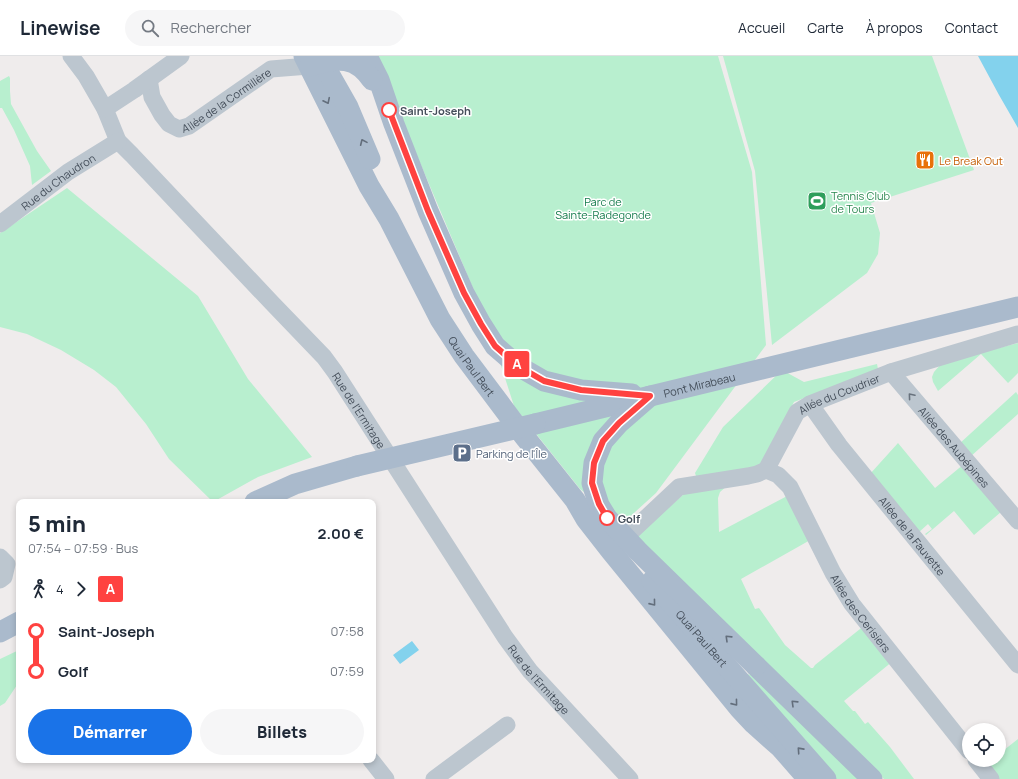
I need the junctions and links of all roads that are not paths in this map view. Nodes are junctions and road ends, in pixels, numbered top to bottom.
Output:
1 (71, 56) edge
2 (181, 56) edge
3 (367, 56) edge
4 (314, 60) edge
5 (149, 79) junction
6 (105, 109) junction
7 (394, 124) junction
8 (118, 141) junction
9 (0, 224) edge
10 (1018, 308) edge
11 (1018, 334) edge
12 (891, 372) junction
13 (650, 396) junction
14 (810, 404) junction
15 (766, 470) junction
16 (262, 499) edge
17 (1018, 521) edge
18 (614, 548) junction
19 (0, 557) edge
20 (0, 580) edge
21 (16, 624) edge
22 (0, 632) edge
23 (1018, 665) edge
24 (507, 725) dead end
25 (962, 742) edge
26 (374, 763) edge
27 (982, 767) edge
28 (386, 779) edge
29 (434, 779) edge
30 (630, 779) edge
31 (808, 779) edge
32 (826, 779) edge
33 (872, 779) edge
34 (991, 779) edge

1 - 6 street, Rue de l'Ermitage
2 - 5 street
3 - 7 main road
4 - 5 street, Allée de la Cormillère
4 - 7 main road
4 - 18 main road, Quai Paul Bert
5 - 6 street
6 - 8 street, Rue de l'Ermitage
7 - 13 main road
8 - 9 street, Rue du Chaudron
8 - 30 street, Rue de l'Ermitage
10 - 13 main road, Pont Mirabeau
11 - 12 street, Allée du Coudrier
12 - 14 street, Allée du Coudrier
17 -> 12 street, Allée des Aubépines
13 - 16 main road, Pont Mirabeau, bridge
33 -> 13 main road, bridge
14 - 15 street, Allée du Coudrier
14 - 23 street, Allée de la Fauvette
15 - 18 street
15 - 25 street, Allée des Cerisiers
18 -> 31 main road, Quai Paul Bert
32 -> 18 main road, Quai Paul Bert
19 - 20 street
21 - 22 main road
24 - 29 street
26 - 28 street
27 - 34 street

